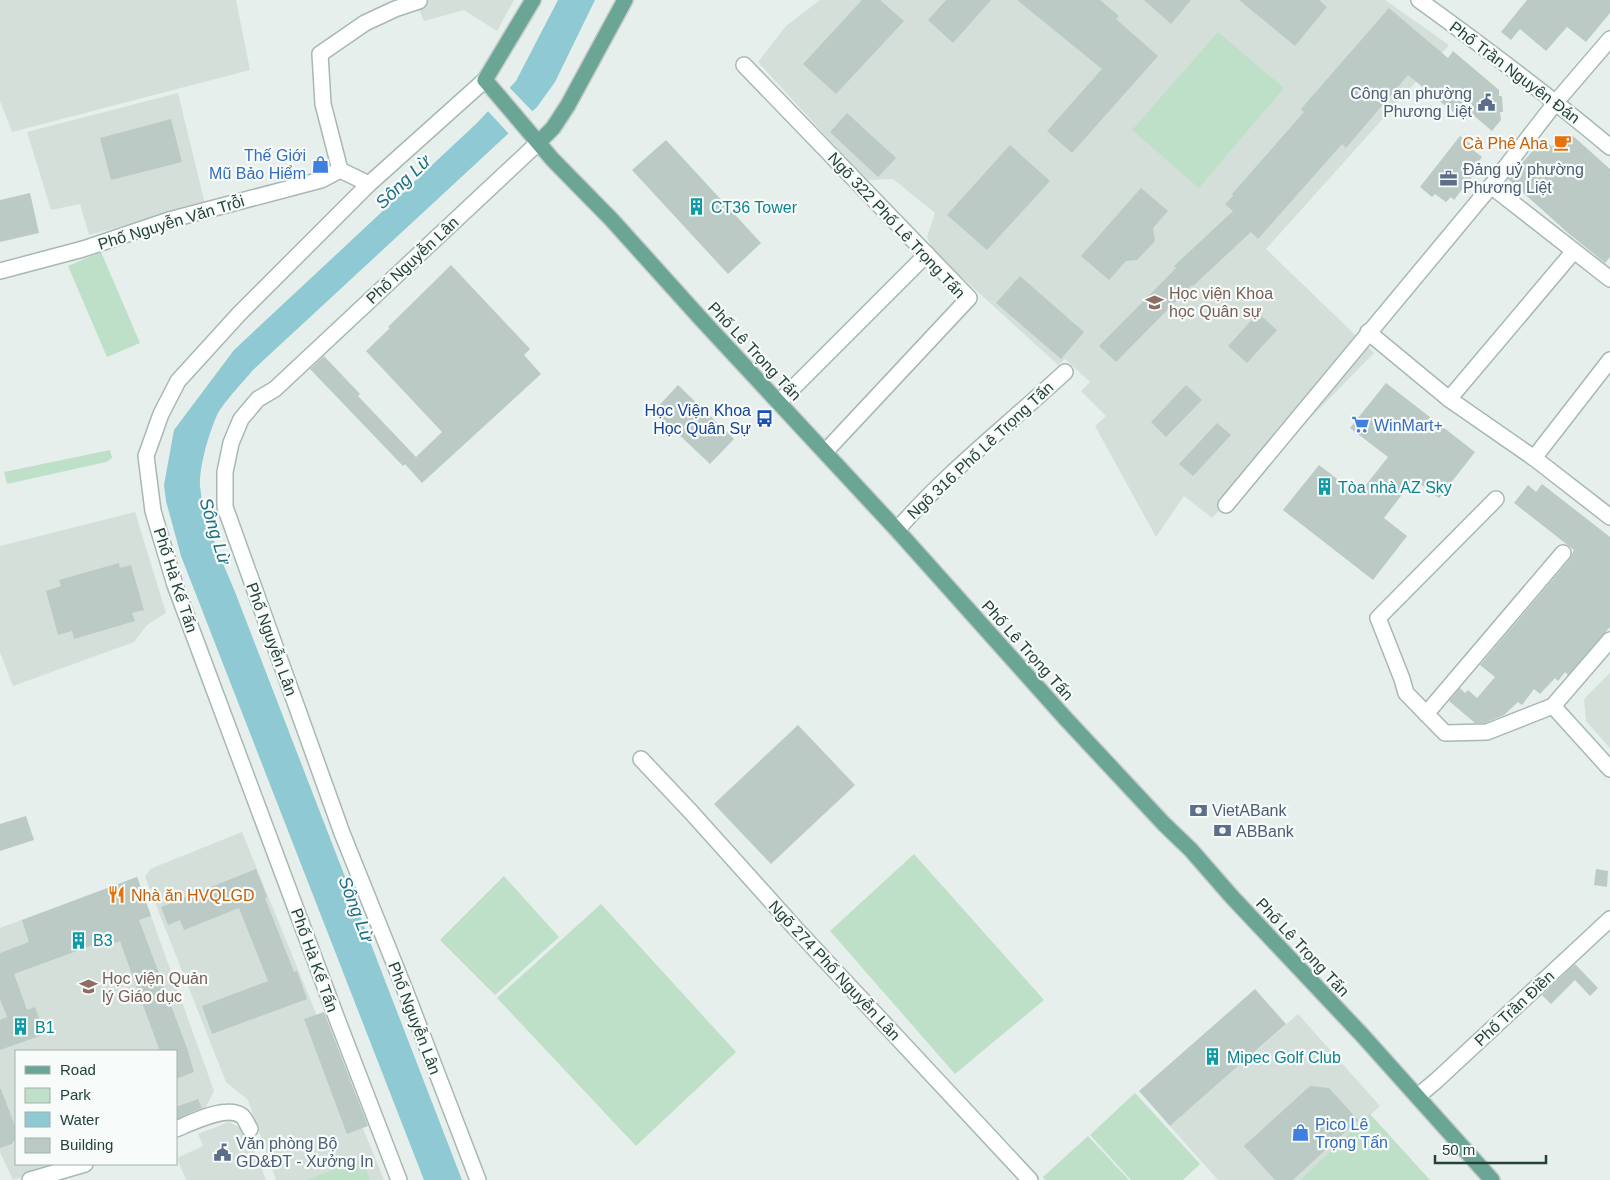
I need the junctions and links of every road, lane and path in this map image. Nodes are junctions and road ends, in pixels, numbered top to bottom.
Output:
1 (533, 0) edge
2 (625, 0) edge
3 (1419, 0) edge
4 (419, 1) edge
5 (1610, 39) edge
6 (744, 65) dead end
7 (485, 80) junction
8 (1556, 102) junction
9 (539, 142) junction
10 (1610, 147) edge
11 (340, 170) junction
12 (369, 184) junction
13 (1491, 186) junction
14 (1574, 251) junction
15 (927, 254) junction
16 (0, 271) edge
17 (1610, 279) edge
18 (1368, 332) junction
19 (1610, 360) edge
20 (1065, 372) dead end
21 (1449, 399) junction
22 (779, 402) junction
23 (825, 452) junction
24 (1534, 458) junction
25 (1496, 499) dead end
26 (1226, 505) dead end
27 (1610, 517) edge
28 (897, 530) junction
29 (1563, 553) dead end
30 (1610, 640) edge
31 (1553, 706) junction
32 (1426, 714) junction
33 (641, 759) dead end
34 (1610, 769) edge
35 (1610, 919) edge
36 (1418, 1096) junction
37 (178, 1128) edge
38 (250, 1129) dead end
39 (82, 1165) edge
40 (30, 1180) edge
41 (399, 1180) edge
42 (478, 1180) edge
43 (1030, 1180) edge
44 (1492, 1180) edge

1 - 7 main road
2 - 9 main road
3 - 8 street, Phố Trần Nguyên Đán
4 - 11 street
5 - 8 street
6 - 15 street, Ngõ 322 Phố Lê Trọng Tấn
7 - 9 main road, Phố Lê Trọng Tấn
7 - 12 street, Phố Hà Kế Tấn
8 - 10 street, Phố Trần Nguyên Đán
8 - 13 street
9 - 22 main road, Phố Lê Trọng Tấn
9 - 42 street, Phố Nguyễn Lân
11 - 12 street
11 - 16 street, Phố Nguyễn Văn Trỗi
12 - 41 street, Phố Hà Kế Tấn
13 - 14 street
13 - 18 street
14 - 17 street
14 - 21 street
15 - 22 street
15 - 23 street, Ngõ 322 Phố Lê Trọng Tấn
18 - 21 street
18 - 26 street
19 - 24 street
20 - 28 street, Ngõ 316 Phố Lê Trọng Tấn
21 - 24 street
22 - 23 main road, Phố Lê Trọng Tấn
23 - 28 main road, Phố Lê Trọng Tấn
24 - 27 street
25 - 32 street
28 - 36 main road, Phố Lê Trọng Tấn
29 - 32 street
30 - 31 street
31 - 32 street
31 - 34 street
33 - 43 street, Ngõ 274 Phố Nguyễn Lân
35 - 36 street, Phố Trần Điền
36 - 44 main road, Phố Lê Trọng Tấn
37 - 38 street
39 - 40 street

